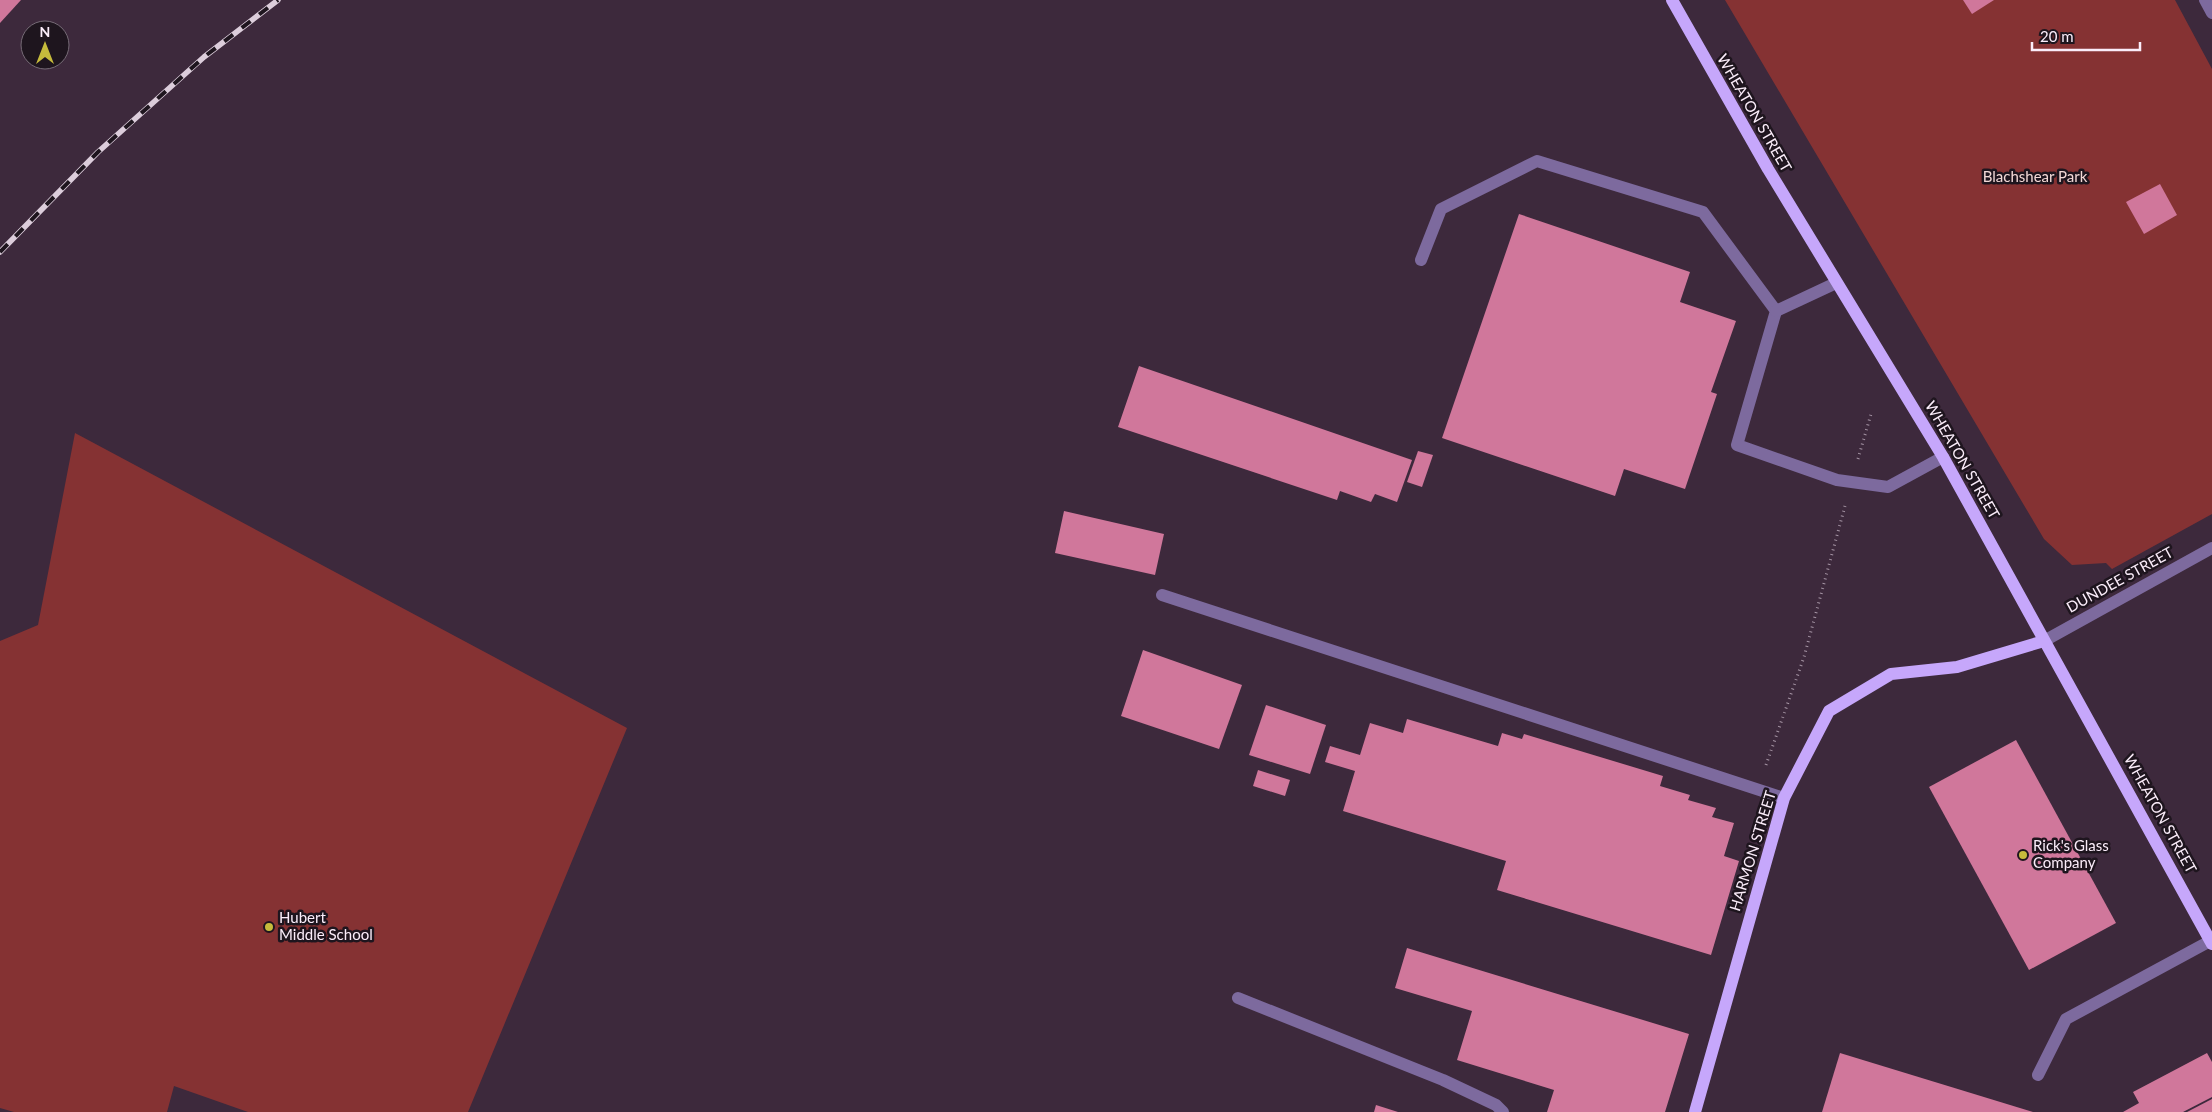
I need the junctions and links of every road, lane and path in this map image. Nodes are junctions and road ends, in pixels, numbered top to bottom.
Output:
1 (1672, 0) edge
2 (2205, 0) edge
3 (2212, 14) edge
4 (1421, 260) dead end
5 (1836, 283) junction
6 (1776, 311) junction
7 (1871, 414) dead end
8 (1943, 457) junction
9 (1851, 482) junction
10 (2212, 548) edge
11 (1162, 596) dead end
12 (2044, 641) junction
13 (1758, 789) junction
14 (1784, 798) junction
15 (2211, 941) edge
16 (1238, 998) dead end
17 (2038, 1075) dead end
18 (1503, 1112) edge
19 (1695, 1112) edge

1 - 5 main road, WHEATON STREET
2 - 3 street
4 - 6 street
5 - 6 street
5 - 8 main road, WHEATON STREET
6 - 9 street
7 - 9 path
8 - 9 street
8 - 12 main road, WHEATON STREET
9 - 13 path
10 - 12 street, DUNDEE STREET
11 - 13 street
12 - 14 main road, HARMON STREET
12 - 15 main road, WHEATON STREET
13 - 14 street
14 - 19 main road, HARMON STREET
15 - 17 street
16 - 18 street

